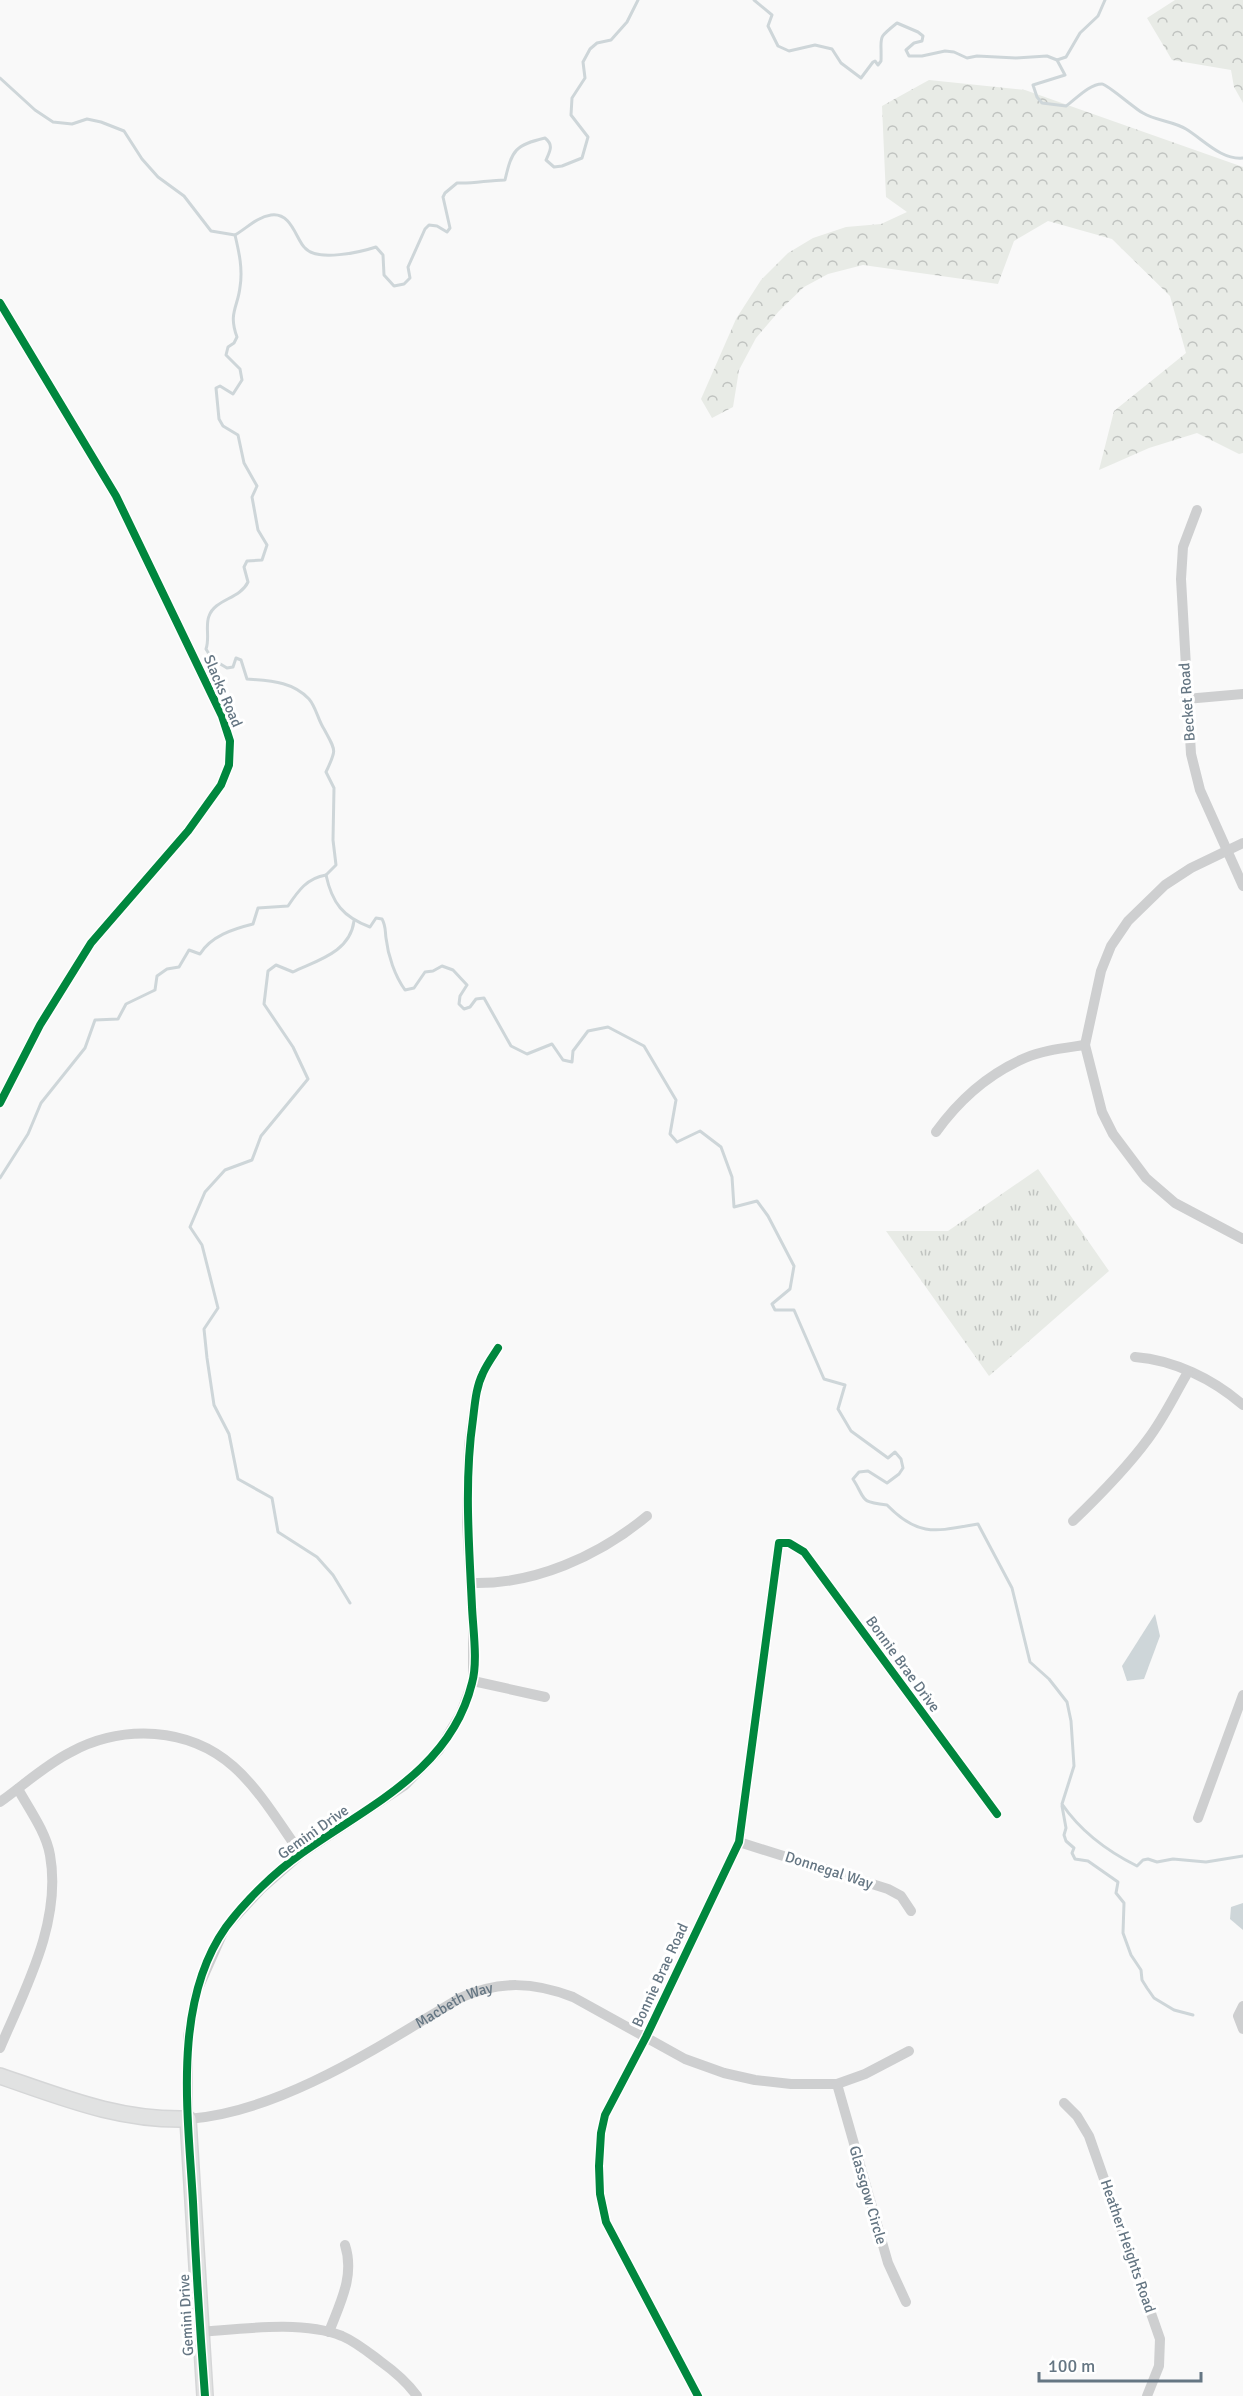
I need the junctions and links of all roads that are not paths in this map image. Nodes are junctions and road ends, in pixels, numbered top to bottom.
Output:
1 (0, 303) edge
2 (1197, 510) dead end
3 (1243, 694) edge
4 (1186, 699) junction
5 (1243, 843) edge
6 (1226, 850) junction
7 (1243, 886) edge
8 (1085, 1045) junction
9 (0, 1103) edge
10 (936, 1132) dead end
11 (1243, 1239) edge
12 (498, 1348) dead end
13 (1135, 1357) dead end
14 (1188, 1372) junction
15 (1243, 1405) edge
16 (647, 1516) dead end
17 (1073, 1521) dead end
18 (779, 1543) joint
19 (471, 1583) junction
20 (473, 1682) junction
21 (1243, 1695) edge
22 (545, 1697) dead end
23 (18, 1789) junction
24 (0, 1802) edge
25 (997, 1814) dead end
26 (1198, 1818) dead end
27 (739, 1842) junction
28 (301, 1854) junction
29 (911, 1911) dead end
30 (1243, 2006) edge
31 (1243, 2029) edge
32 (646, 2037) junction
33 (0, 2048) edge
34 (909, 2051) dead end
35 (0, 2076) edge
36 (837, 2084) junction
37 (1064, 2103) dead end
38 (188, 2120) junction
39 (345, 2245) dead end
40 (906, 2302) dead end
41 (200, 2332) junction
42 (329, 2332) junction
43 (204, 2396) edge
44 (417, 2396) edge
45 (698, 2396) edge
46 (1148, 2396) edge

1 - 9 street, Slacks Road
2 - 4 street, Becket Road
3 - 4 street
4 - 6 street, Becket Road
5 - 6 street
6 - 7 street, Becket Road
6 - 8 street
8 - 10 street
8 - 11 street
12 - 19 street, Gemini Drive
13 - 14 street
14 - 15 street
14 - 17 street
16 - 19 street
18 - 25 street, Bonnie Brae Drive
18 - 27 street, Bonnie Brae Road
19 - 20 street, Gemini Drive
20 - 22 street
20 - 28 street, Gemini Drive
21 - 26 street
23 - 24 street
23 - 28 street
23 - 33 street
27 - 29 street, Donnegal Way
27 - 32 street, Bonnie Brae Road
28 - 38 street, Gemini Drive
30 - 31 street
32 - 36 street, Macbeth Way
32 - 38 street, Macbeth Way
32 - 45 street, Bonnie Brae Road
34 - 36 street, Macbeth Way
35 - 38 street, Macbeth Way
36 - 40 street, Glassgow Circle
37 - 46 street, Heather Heights Road
38 - 41 street, Gemini Drive
39 - 42 street
41 - 42 street
41 - 43 street, Gemini Drive
42 - 44 street

